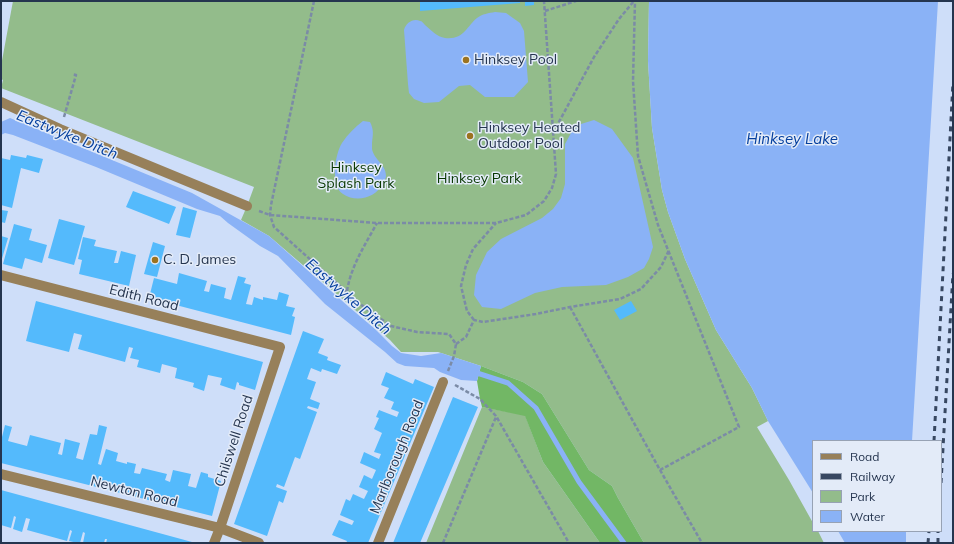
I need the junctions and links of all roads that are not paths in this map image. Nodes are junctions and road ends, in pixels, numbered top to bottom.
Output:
1 (1, 102) edge
2 (247, 206) dead end
3 (1, 275) edge
4 (280, 347) joint
5 (447, 379) road end
6 (1, 474) edge
7 (220, 528) junction
8 (214, 543) edge
9 (259, 543) edge
10 (378, 543) edge

1 - 2 street
3 - 4 street, Edith Road
4 - 7 street, Chilswell Road
5 - 10 street, Marlborough Road
6 - 7 street, Newton Road
7 - 8 street, Chilswell Road
7 - 9 street, Newton Road

